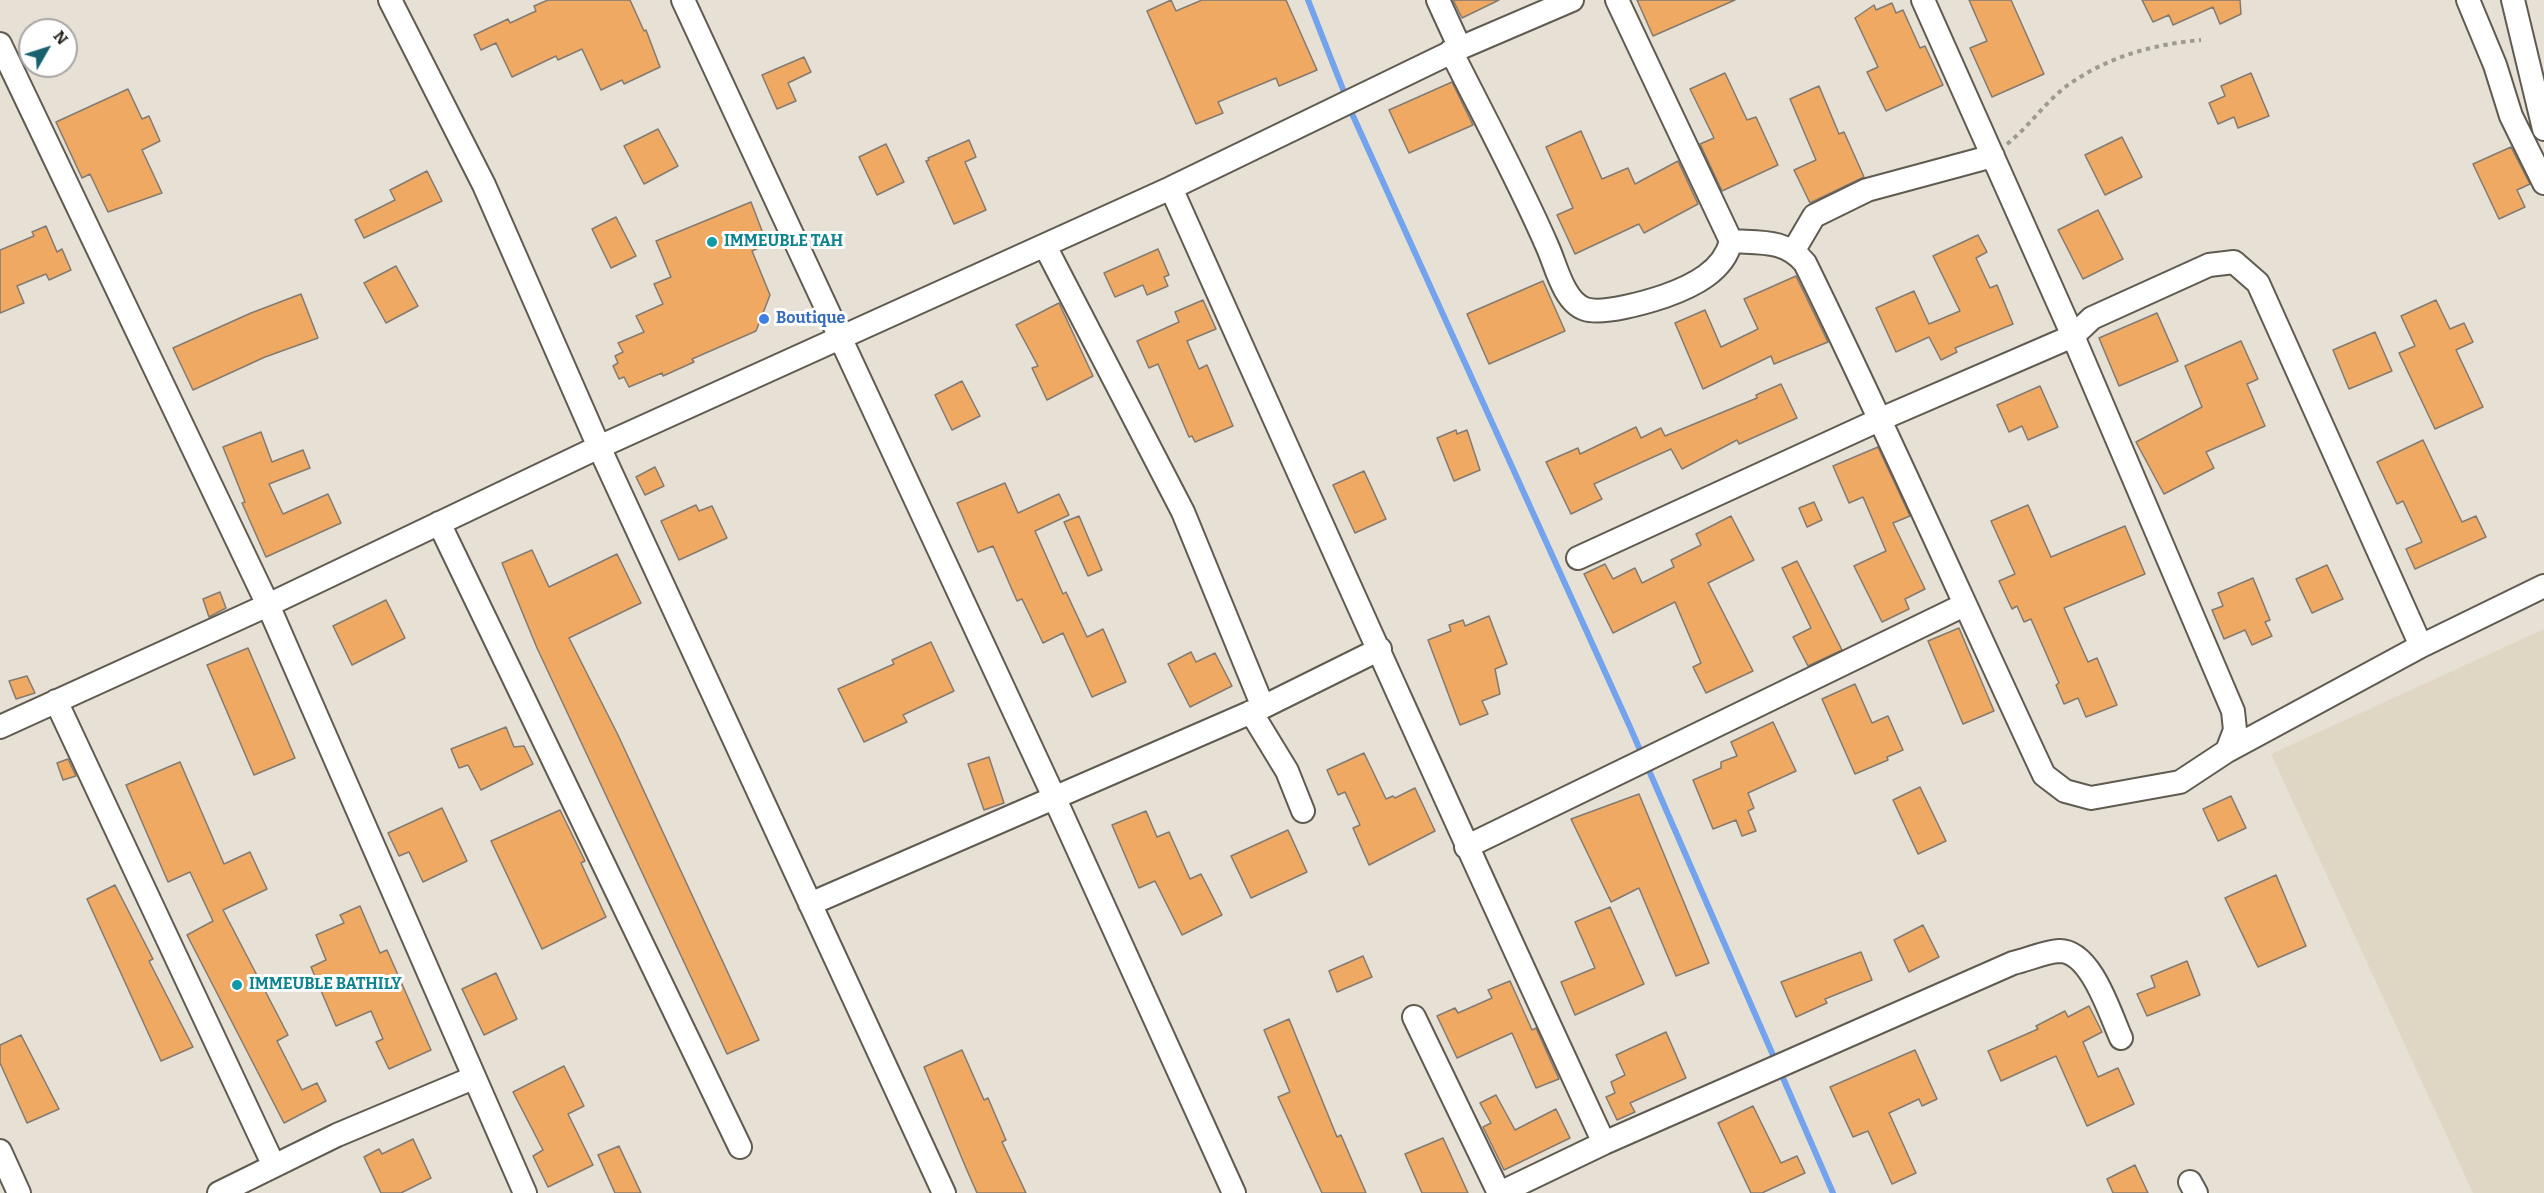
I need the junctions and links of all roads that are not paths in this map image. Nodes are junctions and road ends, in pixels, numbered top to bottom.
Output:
1 (390, 0) edge
2 (683, 0) edge
3 (1438, 0) edge
4 (1572, 0) edge
5 (1617, 0) edge
6 (1923, 0) edge
7 (2468, 0) edge
8 (2513, 0) edge
9 (0, 44) edge
10 (1456, 50) junction
11 (2544, 129) edge
12 (1993, 156) junction
13 (2544, 183) edge
14 (1171, 188) junction
15 (1731, 241) junction
16 (1045, 246) junction
17 (1794, 250) junction
18 (2073, 336) junction
19 (841, 339) junction
20 (1881, 419) junction
21 (599, 447) junction
22 (439, 523) junction
23 (1578, 558) dead end
24 (2544, 586) edge
25 (268, 605) junction
26 (1964, 605) junction
27 (2421, 646) junction
28 (1380, 649) junction
29 (56, 701) junction
30 (1257, 710) junction
31 (0, 727) edge
32 (2227, 751) junction
33 (1055, 799) junction
34 (1304, 811) dead end
35 (1466, 847) junction
36 (810, 904) junction
37 (1414, 1017) dead end
38 (2121, 1038) dead end
39 (473, 1078) junction
40 (1605, 1143) junction
41 (740, 1147) dead end
42 (0, 1151) edge
43 (274, 1166) junction
44 (19, 1193) edge
45 (219, 1193) edge
46 (525, 1193) edge
47 (944, 1193) edge
48 (1234, 1193) edge
49 (1500, 1193) edge

1 - 21 street
2 - 19 street
3 - 10 street
4 - 10 street
5 - 15 street
6 - 12 street
7 - 13 street
8 - 11 street
9 - 25 street
10 - 14 street
10 - 15 street
12 - 17 street
12 - 18 street
14 - 16 street
14 - 28 street
15 - 17 street
16 - 19 street
16 - 30 street
17 - 20 street
18 - 20 street
18 - 27 street
18 - 32 street
19 - 21 street
19 - 33 street
20 - 23 street
20 - 26 street
21 - 22 street
21 - 36 street
22 - 25 street
22 - 41 street
24 - 27 street
25 - 29 street
25 - 39 street
26 - 32 street
26 - 35 street
27 - 32 street
28 - 30 street
28 - 35 street
29 - 31 street
29 - 43 street
30 - 33 street
30 - 34 street
33 - 36 street
33 - 48 street
35 - 40 street
36 - 47 street
37 - 49 street
38 - 40 street
39 - 43 street
39 - 46 street
40 - 49 street
42 - 44 street
43 - 45 street

